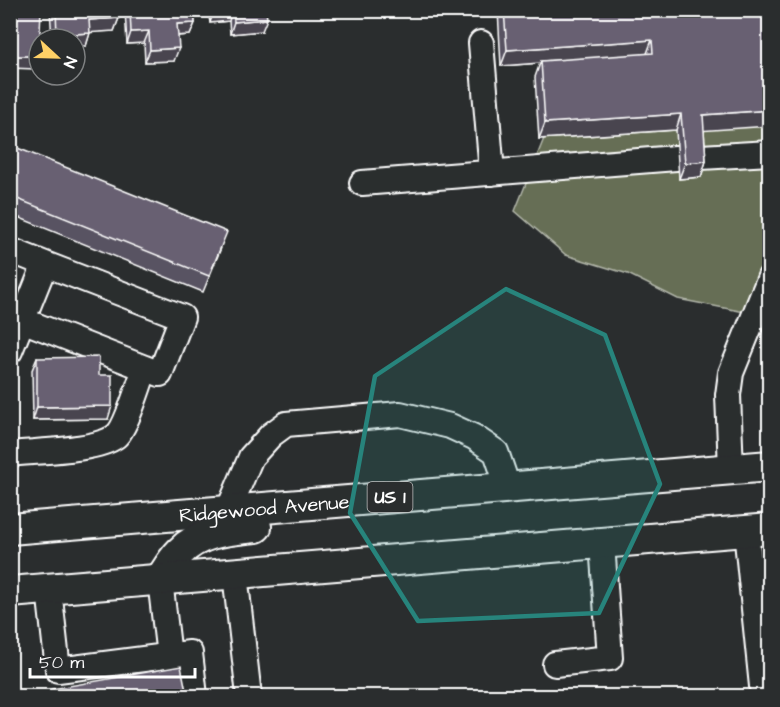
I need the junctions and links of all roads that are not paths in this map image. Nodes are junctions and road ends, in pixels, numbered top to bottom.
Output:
1 (481, 43) dead end
2 (770, 153) edge
3 (701, 156) edge
4 (676, 158) dead end
5 (492, 172) junction
6 (362, 183) dead end
7 (10, 250) edge
8 (45, 264) junction
9 (770, 277) edge
10 (22, 320) junction
11 (10, 351) edge
12 (145, 368) junction
13 (10, 454) edge
14 (770, 466) edge
15 (732, 469) junction
16 (552, 484) junction
17 (508, 488) junction
18 (228, 511) junction
19 (10, 529) edge
20 (758, 530) edge
21 (602, 543) junction
22 (235, 574) junction
23 (160, 580) junction
24 (49, 589) junction
25 (10, 592) edge
26 (169, 656) junction
27 (555, 664) dead end
28 (195, 696) edge
29 (249, 696) edge
30 (763, 696) edge

1 - 5 lane
2 - 3 lane
4 - 5 lane
5 - 6 lane
7 - 8 lane
8 - 10 lane
8 - 12 lane
9 - 15 lane
10 - 11 lane
10 - 12 lane
12 - 13 lane
14 - 15 main road, Ridgewood Avenue / US 1
15 - 16 main road, Ridgewood Avenue / US 1
16 - 17 main road, Ridgewood Avenue / US 1
16 - 23 main road
17 - 18 main road, Ridgewood Avenue / US 1
17 - 18 lane
18 - 19 main road, Ridgewood Avenue / US 1
20 - 21 main road
20 - 30 lane
21 - 22 main road
21 - 27 lane
22 - 23 main road
22 - 29 lane
23 - 24 main road
23 - 26 lane
24 - 25 main road
24 - 26 lane
26 - 28 lane

